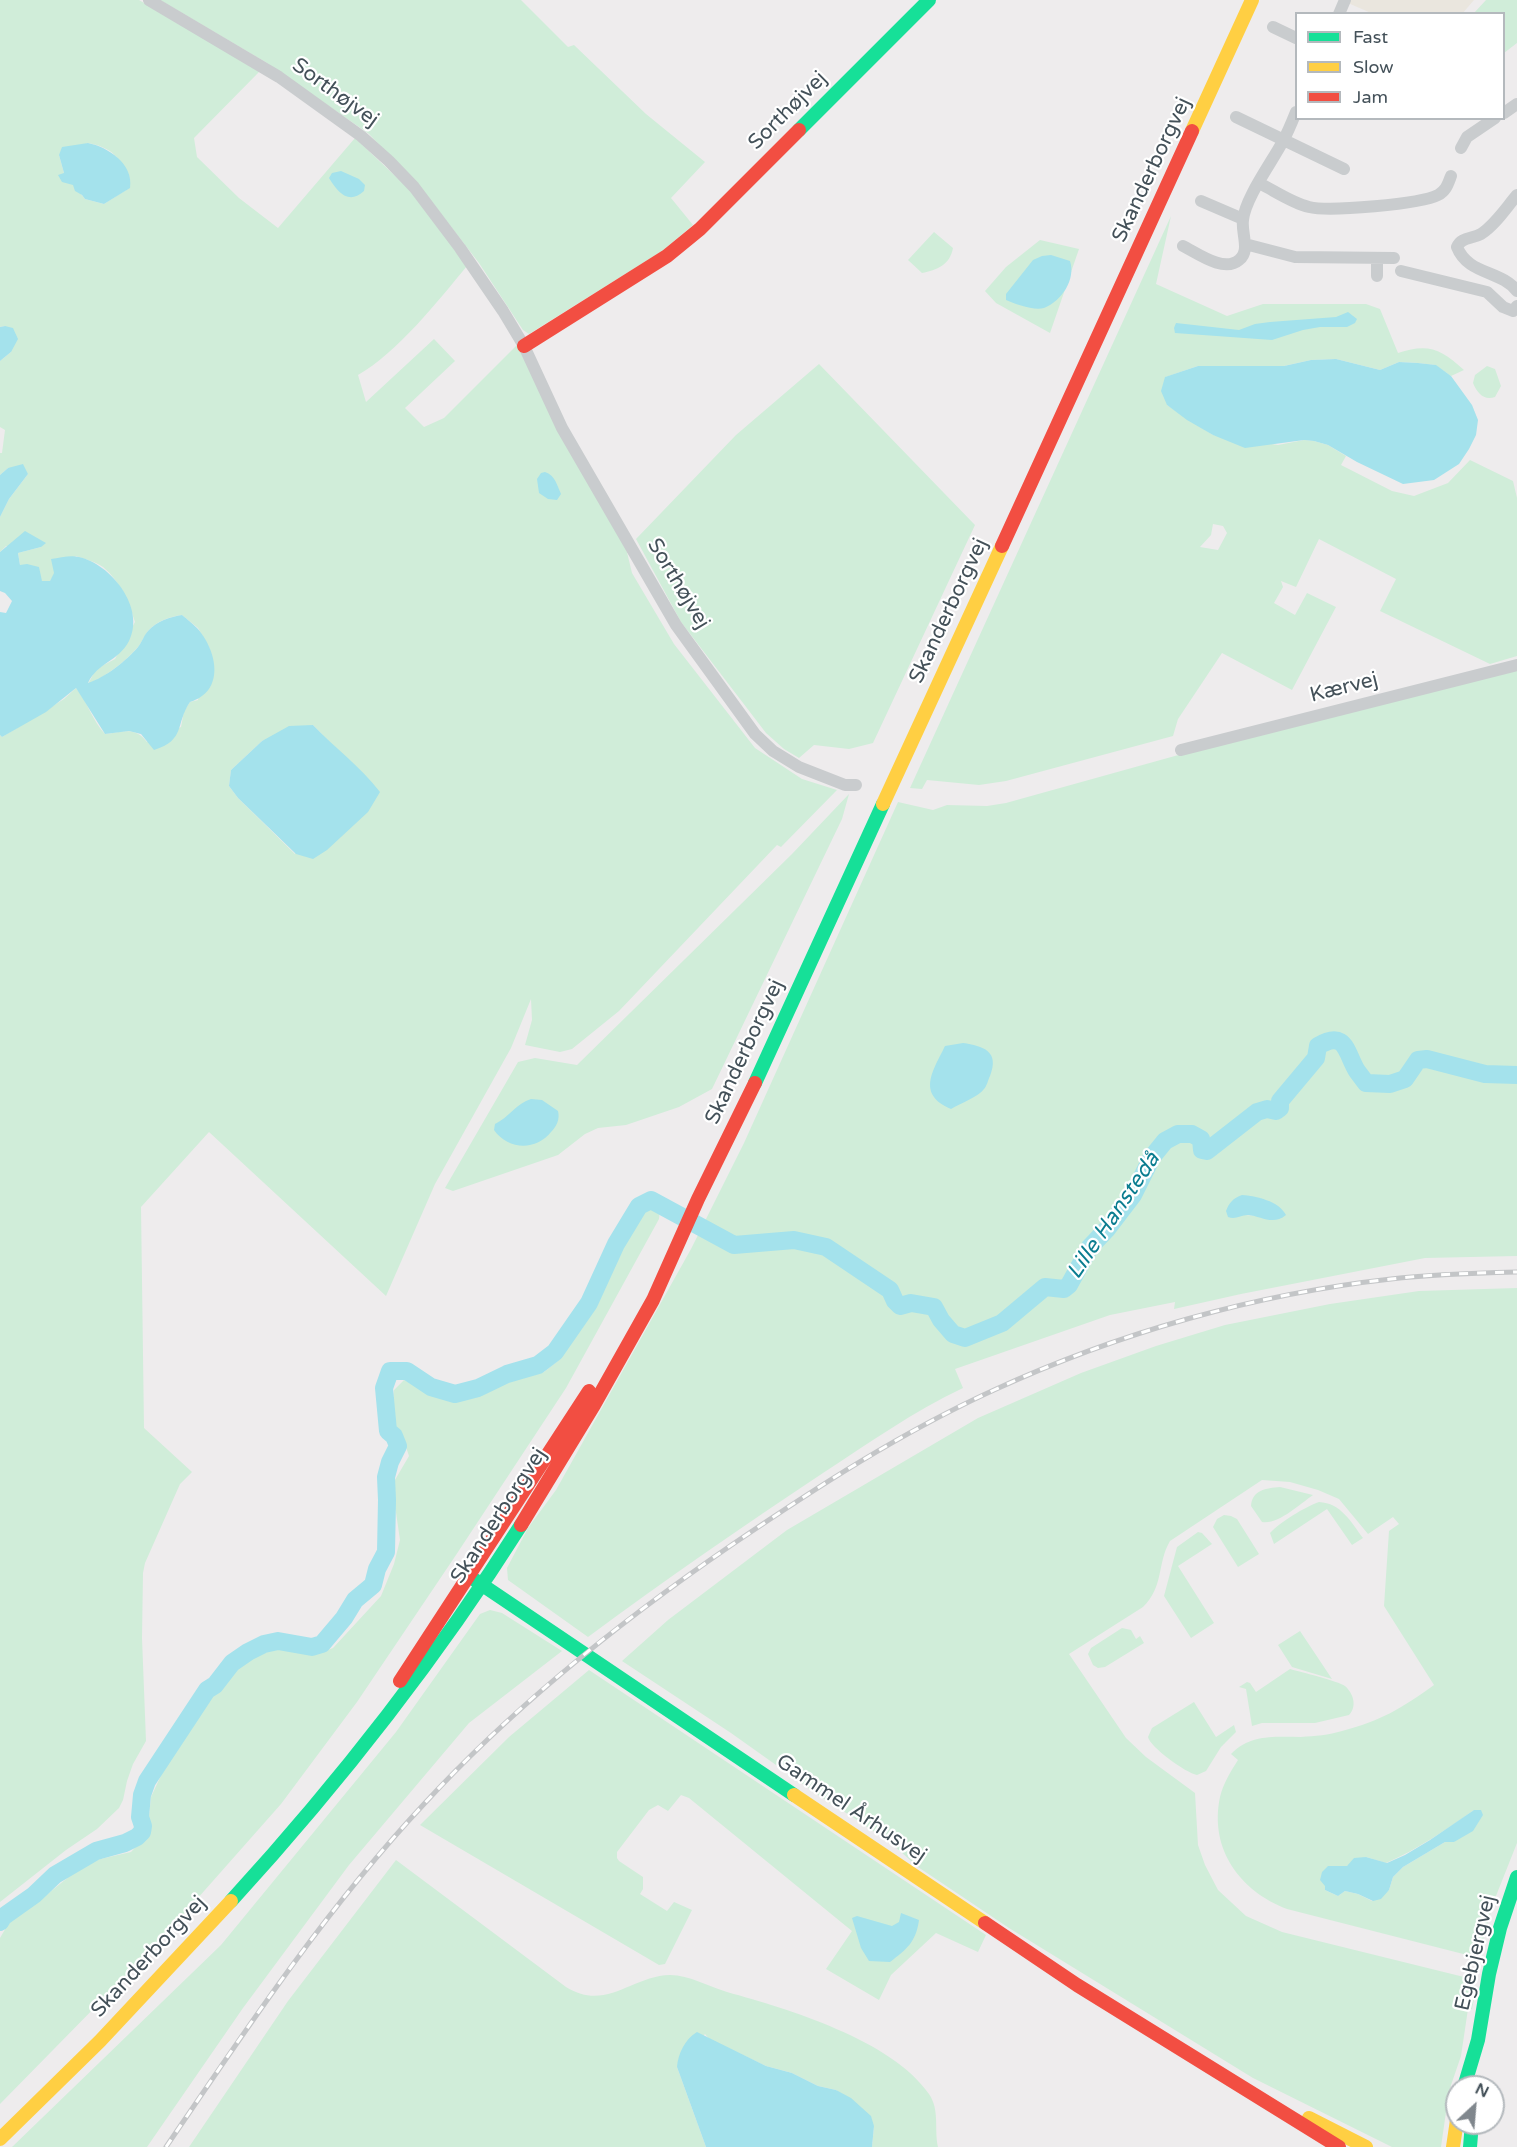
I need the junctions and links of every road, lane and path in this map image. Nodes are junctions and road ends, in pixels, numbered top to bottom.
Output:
1 (149, 0) edge
2 (929, 0) edge
3 (1252, 0) edge
4 (1273, 27) dead end
5 (1295, 38) edge
6 (1295, 114) edge
7 (1236, 117) dead end
8 (1493, 120) edge
9 (1284, 140) junction
10 (1461, 148) dead end
11 (1344, 169) dead end
12 (1451, 176) dead end
13 (1259, 183) junction
14 (1517, 195) edge
15 (1201, 201) dead end
16 (1243, 219) junction
17 (1245, 244) junction
18 (1183, 246) dead end
19 (1377, 258) junction
20 (1394, 258) dead end
21 (1401, 272) dead end
22 (1377, 276) dead end
23 (1517, 291) edge
24 (1517, 306) edge
25 (524, 346) junction
26 (1517, 665) edge
27 (1181, 750) dead end
28 (856, 785) dead end
29 (681, 1235) junction
30 (469, 1576) junction
31 (481, 1584) junction
32 (321, 1796) junction
33 (1517, 1877) edge
34 (1478, 2040) junction
35 (1215, 2070) junction
36 (1468, 2075) edge
37 (1477, 2075) edge
38 (0, 2139) edge
39 (1339, 2147) edge
40 (1366, 2147) edge

1 - 25 street, Sorthøjvej
2 - 25 main road, Sorthøjvej
3 - 29 main road, Skanderborgvej
4 - 5 street
6 - 9 street
7 - 9 street
8 - 10 street
9 - 11 street
9 - 13 street
12 - 13 street
13 - 16 street
14 - 23 street
15 - 16 street
16 - 17 street
17 - 18 street
17 - 19 street
19 - 20 street
19 - 22 street
21 - 24 street
25 - 28 street, Sorthøjvej
26 - 27 street, Kærvej
29 - 30 main road, Skanderborgvej
29 - 31 main road, Skanderborgvej
30 - 31 main road, Gammel Århusvej
30 - 32 main road, Skanderborgvej
31 - 32 main road, Skanderborgvej
31 - 35 main road, Gammel Århusvej
32 - 38 main road, Skanderborgvej
33 - 34 main road, Egebjergvej
34 - 36 main road, Egebjergvej
34 - 37 main road, Egebjergvej
35 - 39 main road, Gammel Århusvej
35 - 40 main road, Gammel Århusvej

